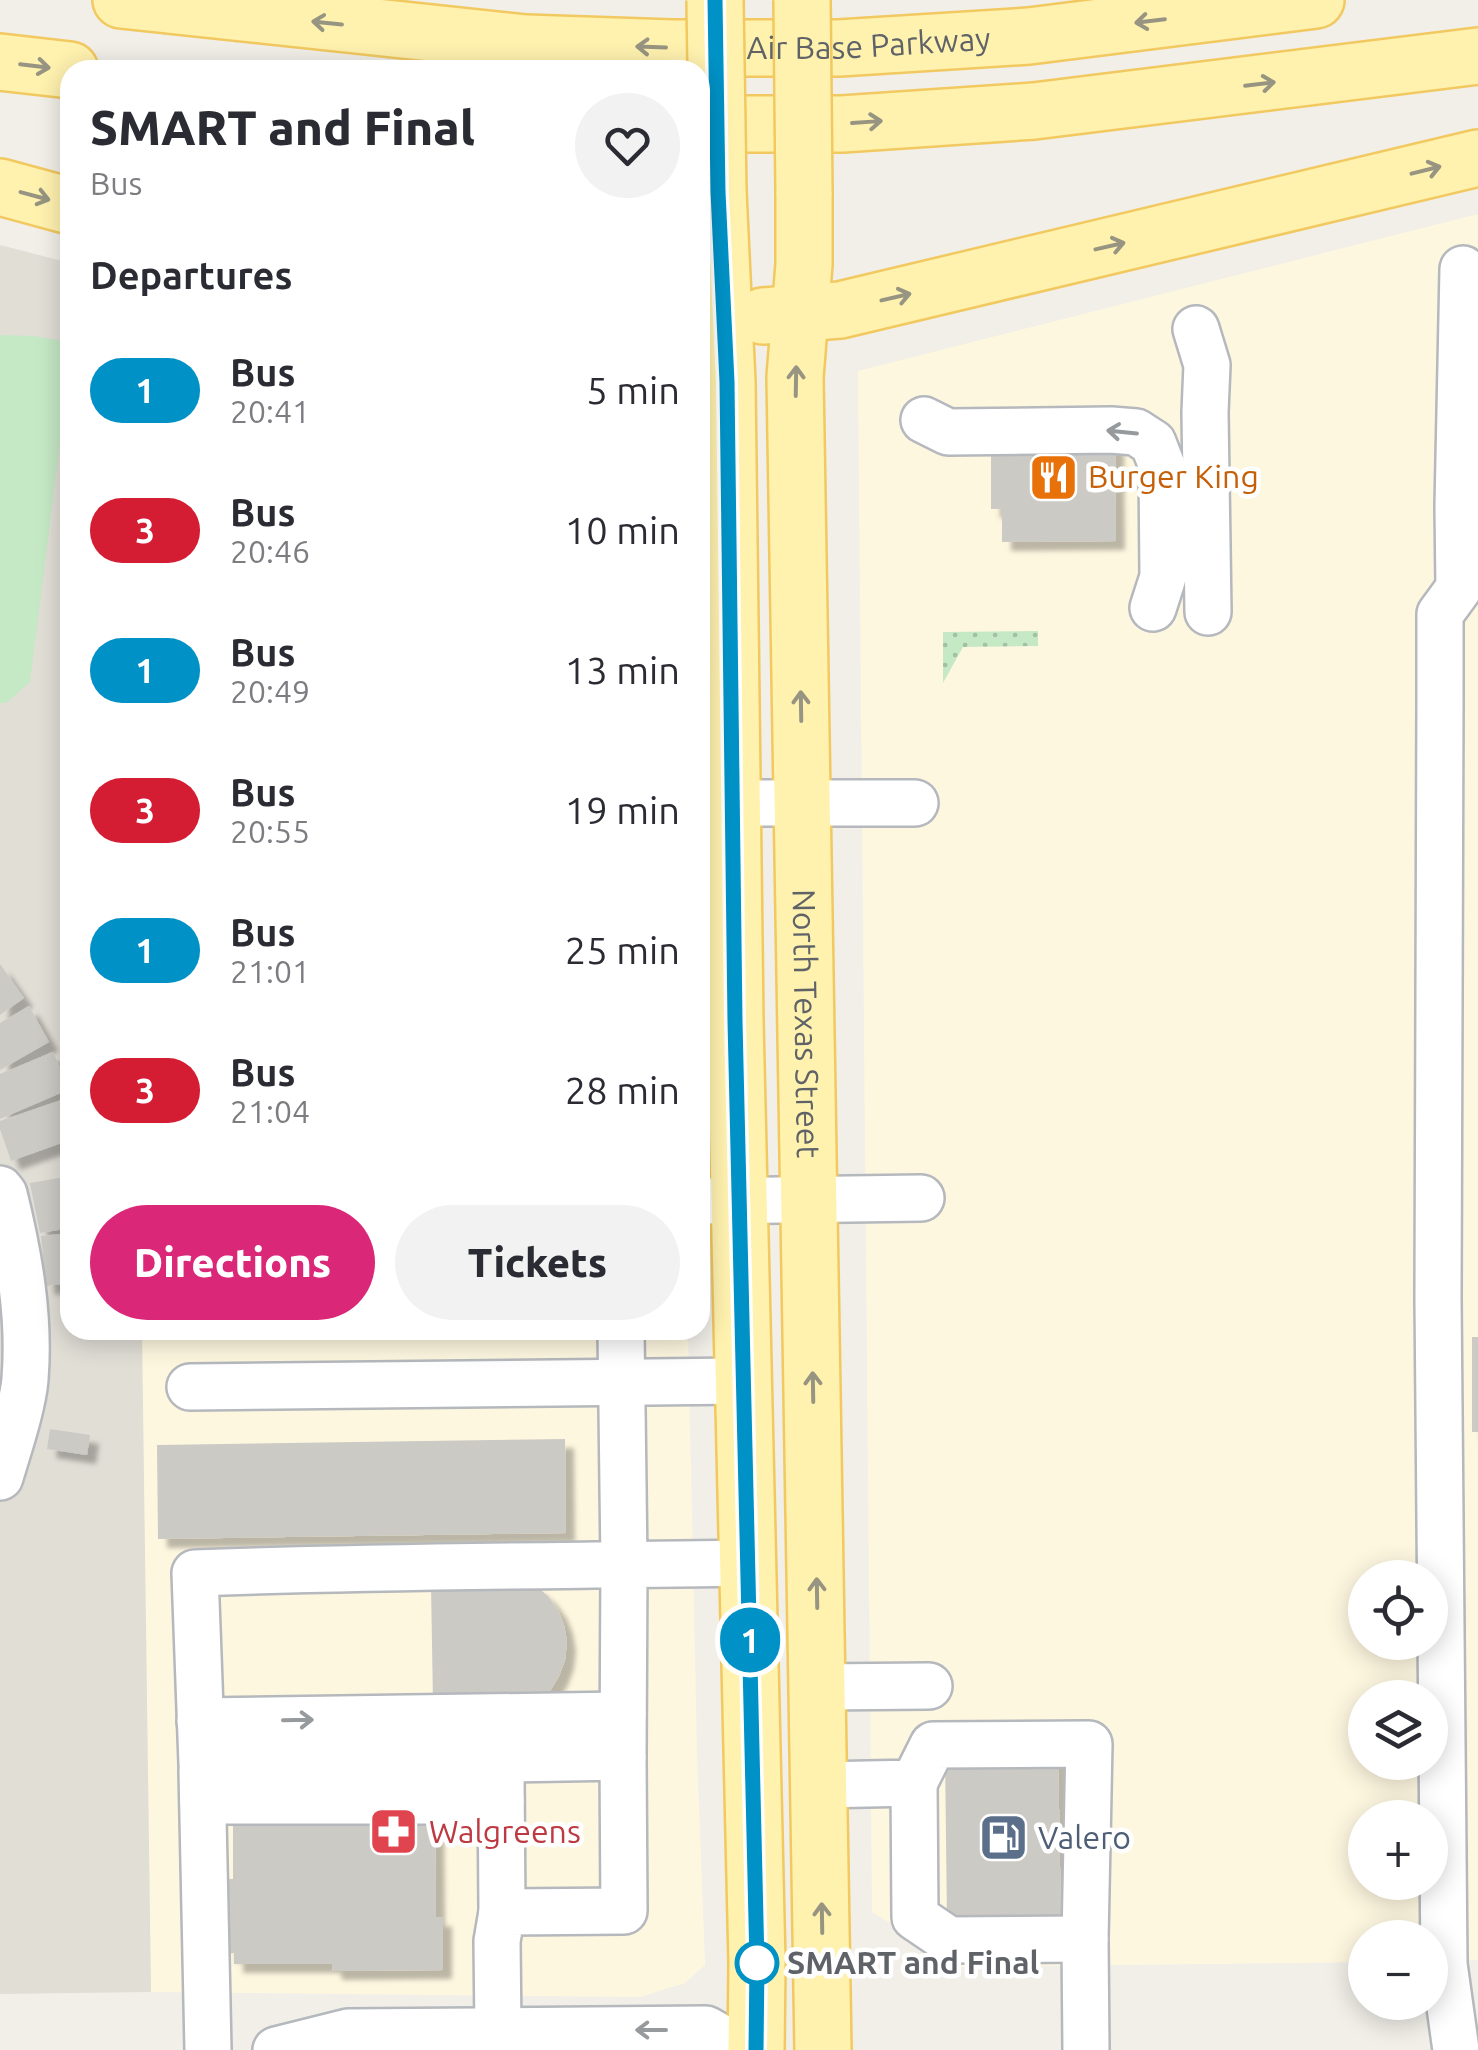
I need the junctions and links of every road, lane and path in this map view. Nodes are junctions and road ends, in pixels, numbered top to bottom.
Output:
1 (120, 0) edge
2 (715, 0) edge
3 (802, 0) edge
4 (1316, 0) edge
5 (1478, 56) edge
6 (0, 62) edge
7 (60, 69) edge
8 (710, 124) edge
9 (1478, 158) edge
10 (0, 186) edge
11 (60, 203) edge
12 (1463, 269) dead end
13 (800, 313) junction
14 (712, 320) edge
15 (1196, 329) dead end
16 (924, 420) dead end
17 (1153, 608) dead end
18 (1208, 612) dead end
19 (711, 800) edge
20 (915, 802) dead end
21 (802, 803) junction
22 (717, 919) edge
23 (0, 1189) edge
24 (921, 1198) dead end
25 (810, 1199) junction
26 (719, 1201) edge
27 (620, 1340) edge
28 (742, 1381) junction
29 (622, 1382) junction
30 (190, 1387) dead end
31 (0, 1477) edge
32 (748, 1562) junction
33 (624, 1564) junction
34 (929, 1686) dead end
35 (819, 1687) junction
36 (623, 1736) junction
37 (202, 1762) junction
38 (501, 1780) junction
39 (914, 1783) junction
40 (820, 1786) junction
41 (502, 1912) junction
42 (1085, 1939) junction
43 (498, 2031) junction
44 (208, 2050) edge
45 (276, 2050) edge
46 (743, 2050) edge
47 (756, 2050) edge
48 (823, 2050) edge
49 (1086, 2050) edge
50 (1456, 2050) edge

4 -> 1 main road, Air Base Parkway
2 - 14 main road, bridge
3 - 13 main road, North Texas Street, bridge
8 -> 5 main road
6 -> 7 main road
13 -> 9 main road
10 -> 11 main road
12 - 50 street
13 - 14 main road
21 -> 13 main road, North Texas Street
14 - 19 main road
15 - 18 street
17 -> 16 street
19 - 21 street
19 - 22 main road
20 - 21 street
21 - 25 main road, North Texas Street
22 - 26 main road
23 - 31 street
24 - 25 street
25 - 26 street
35 -> 25 main road, North Texas Street
26 - 28 main road
27 - 29 street
28 - 29 street
28 - 32 main road
29 - 30 street
29 - 33 street
32 - 33 street
32 - 47 main road
33 - 36 street
33 - 37 street
34 - 35 street
35 - 40 main road, North Texas Street
37 -> 36 street
36 - 38 street
36 - 41 street
37 - 38 street
37 - 44 street
38 - 41 street
39 - 40 street
39 - 42 street
39 - 42 street
48 -> 40 main road, North Texas Street
41 - 43 street
42 - 49 street
43 - 45 street
46 -> 43 street

